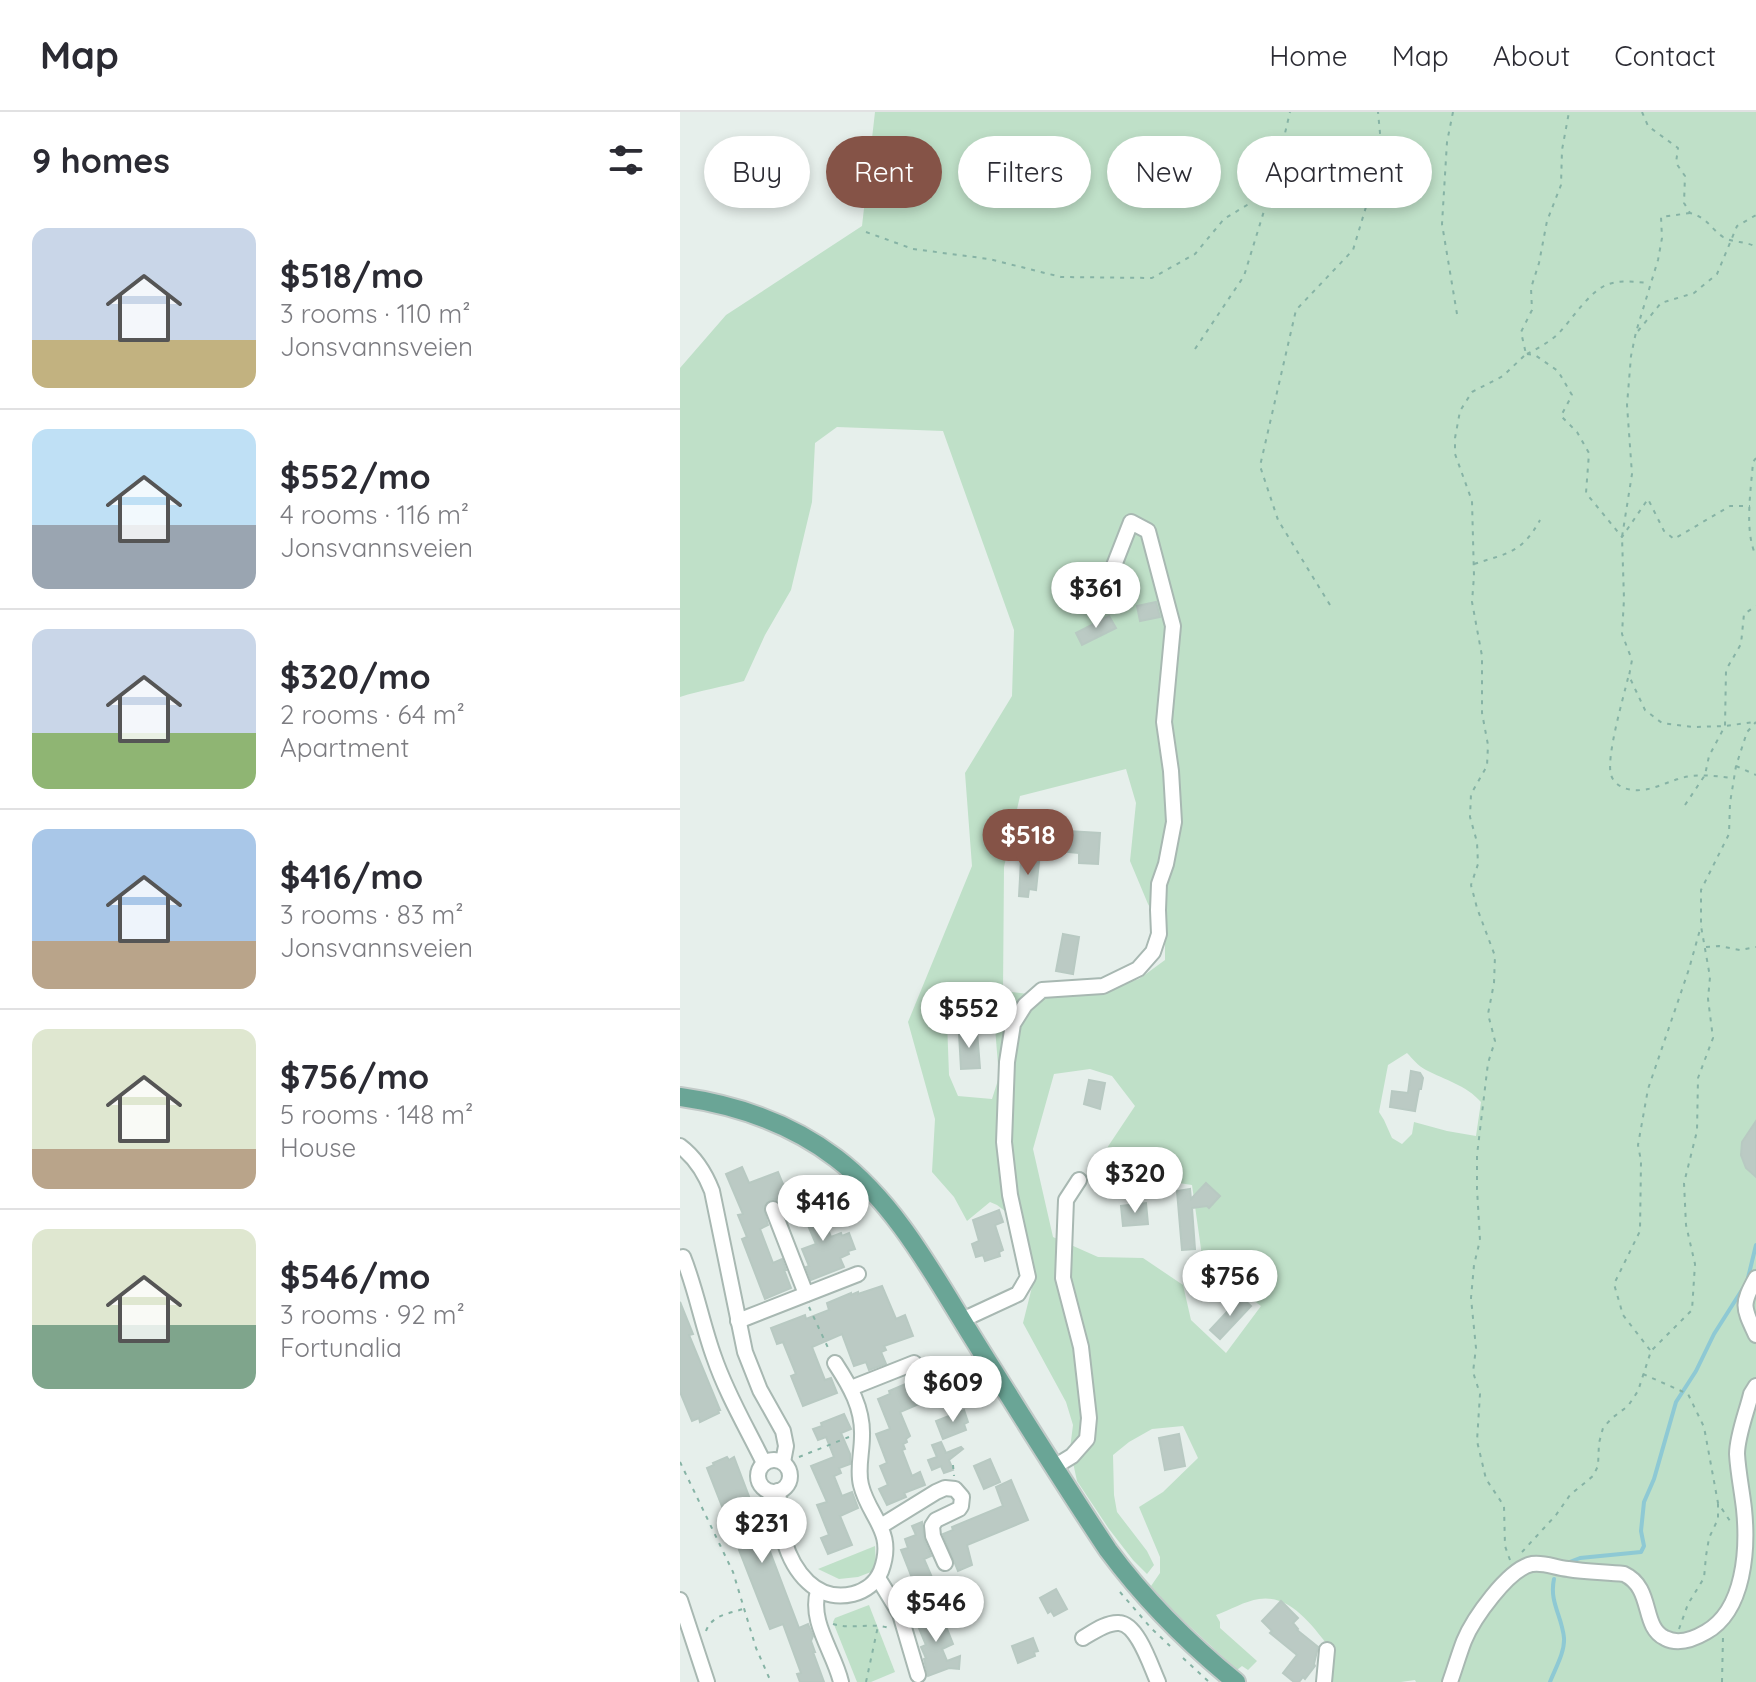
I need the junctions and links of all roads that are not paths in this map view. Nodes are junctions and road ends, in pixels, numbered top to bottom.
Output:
1 (1113, 605) dead end
2 (680, 1097) edge
3 (680, 1146) edge
4 (1079, 1180) dead end
5 (773, 1209) dead end
6 (683, 1257) dead end
7 (858, 1274) dead end
8 (1756, 1278) edge
9 (806, 1294) junction
10 (962, 1320) junction
11 (738, 1321) junction
12 (1756, 1335) edge
13 (835, 1363) road end
14 (914, 1363) dead end
15 (1756, 1386) edge
16 (851, 1388) junction
17 (783, 1462) junction
18 (764, 1463) junction
19 (1054, 1467) junction
20 (778, 1491) junction
21 (881, 1526) junction
22 (945, 1563) dead end
23 (878, 1578) junction
24 (818, 1591) junction
25 (680, 1600) edge
26 (1083, 1638) dead end
27 (1327, 1650) dead end
28 (918, 1675) dead end
29 (707, 1682) edge
30 (841, 1682) edge
31 (1158, 1682) edge
32 (1236, 1682) edge
33 (1324, 1682) edge
34 (1450, 1682) edge

1 - 10 street
2 - 10 main road
3 - 11 street
4 - 19 street
5 - 9 street
6 - 18 street
7 - 9 street
8 - 12 street
9 - 11 street
10 - 19 main road
11 - 17 street
13 - 16 street
14 - 16 street
15 - 34 street
16 - 21 street
17 - 18 street
17 - 20 street
18 - 20 street
19 - 32 main road
20 - 24 street
21 - 22 street
21 - 23 street
23 - 24 street
23 - 28 street
24 - 30 street
25 - 29 street
26 - 31 street
27 - 33 street

